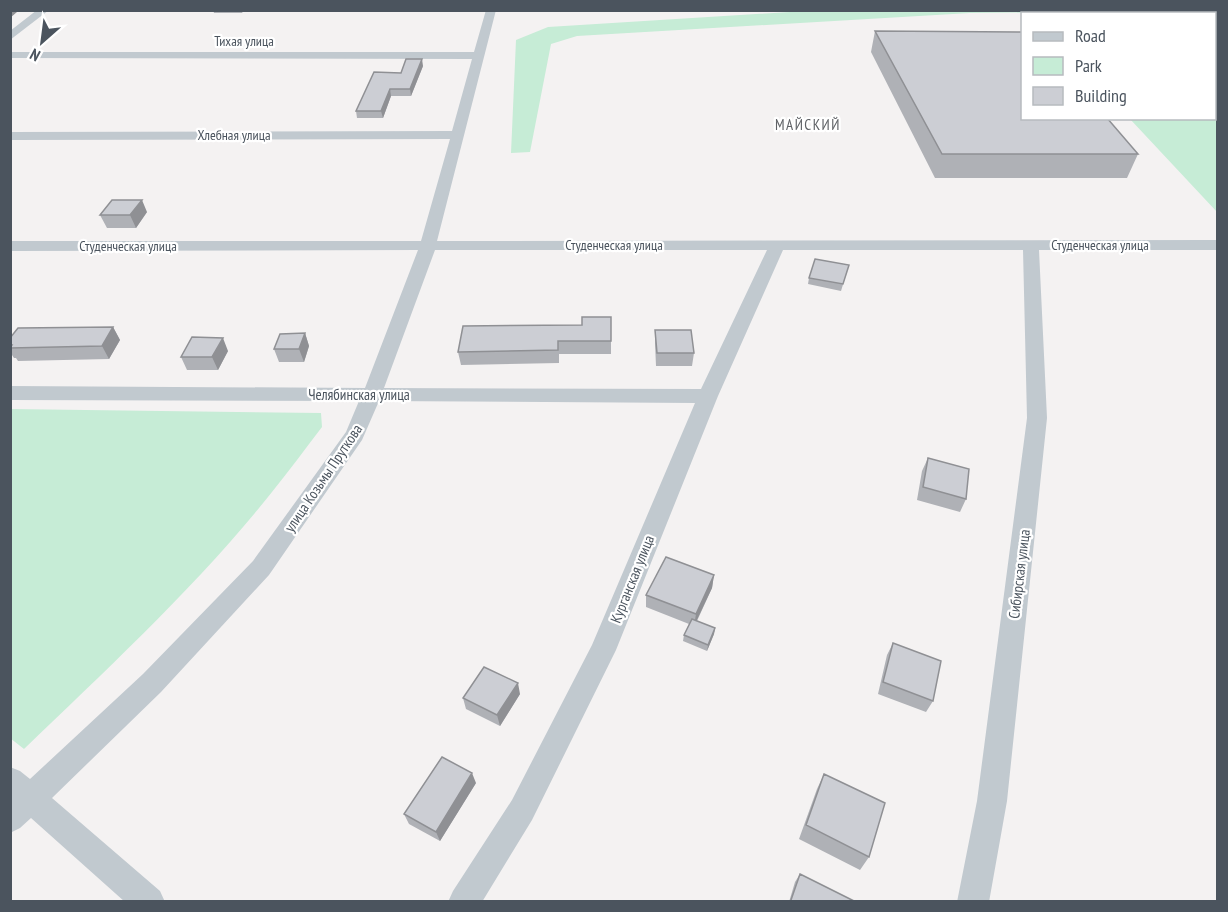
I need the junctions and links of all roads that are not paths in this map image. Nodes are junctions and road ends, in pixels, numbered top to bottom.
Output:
1 (44, 10) edge
2 (491, 10) edge
3 (10, 37) edge
4 (10, 56) edge
5 (478, 56) junction
6 (10, 135) edge
7 (457, 135) junction
8 (427, 245) junction
9 (777, 245) junction
10 (1031, 245) junction
11 (1218, 245) edge
12 (10, 246) edge
13 (10, 393) edge
14 (373, 393) junction
15 (708, 396) junction
16 (17, 799) edge
17 (149, 902) edge
18 (464, 902) edge
19 (973, 902) edge

1 - 3 street
2 - 5 street, улица Козьмы Пруткова
4 - 5 street, Тихая улица
5 - 7 street, улица Козьмы Пруткова
6 - 7 street, Хлебная улица
7 - 8 street, улица Козьмы Пруткова
8 - 9 street, Студенческая улица
8 - 12 street, Студенческая улица
8 - 14 street, улица Козьмы Пруткова
9 - 10 street, Студенческая улица
9 - 15 street, Курганская улица
10 - 11 street, Студенческая улица
10 - 19 street, Сибирская улица
13 - 14 street, Челябинская улица
14 - 15 street, Челябинская улица
14 - 16 street, улица Козьмы Пруткова
15 - 18 street, Курганская улица
16 - 17 street

